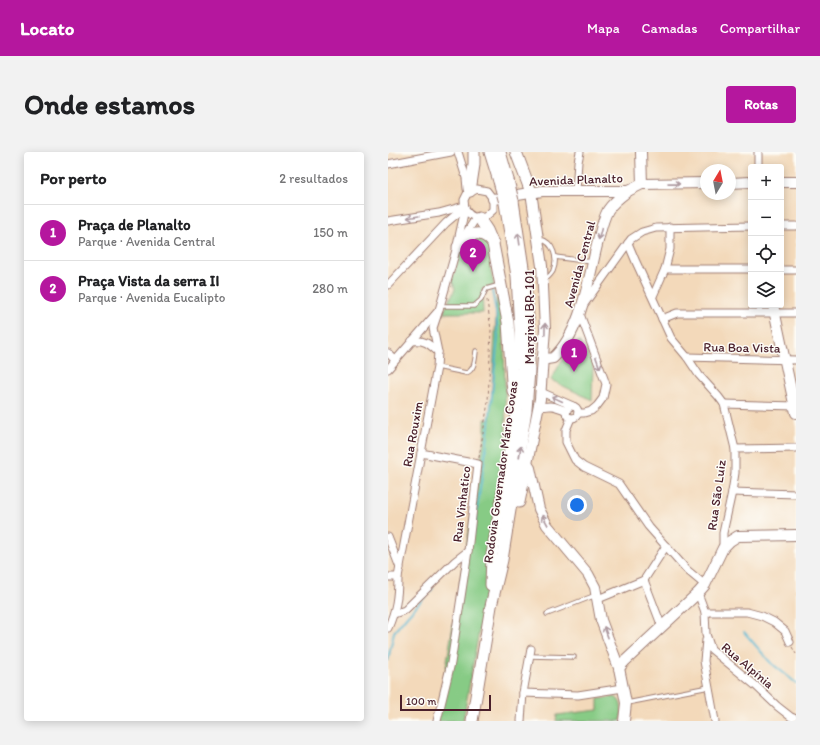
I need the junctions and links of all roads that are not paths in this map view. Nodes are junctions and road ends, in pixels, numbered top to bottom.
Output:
1 (452, 152) edge
2 (458, 152) edge
3 (474, 152) edge
4 (490, 152) edge
5 (500, 152) edge
6 (516, 152) edge
7 (580, 152) edge
8 (641, 152) edge
9 (758, 152) edge
10 (388, 164) edge
11 (758, 164) edge
12 (504, 180) junction
13 (748, 182) edge
14 (784, 182) edge
15 (796, 182) edge
16 (700, 183) edge
17 (736, 183) edge
18 (642, 184) junction
19 (576, 190) junction
20 (628, 191) junction
21 (531, 192) junction
22 (609, 192) junction
23 (469, 193) junction
24 (493, 199) junction
25 (509, 202) junction
26 (465, 208) junction
27 (608, 210) junction
28 (439, 213) junction
29 (477, 218) junction
30 (388, 221) edge
31 (446, 223) junction
32 (748, 226) edge
33 (784, 226) edge
34 (796, 226) edge
35 (670, 227) junction
36 (461, 228) junction
37 (538, 238) junction
38 (628, 243) junction
39 (493, 244) junction
40 (457, 249) junction
41 (555, 257) junction
42 (593, 262) junction
43 (665, 269) junction
44 (748, 269) edge
45 (784, 270) edge
46 (796, 270) edge
47 (589, 280) junction
48 (543, 281) junction
49 (388, 285) edge
50 (501, 285) junction
51 (598, 286) junction
52 (653, 296) junction
53 (439, 308) junction
54 (774, 309) edge
55 (581, 311) junction
56 (796, 313) edge
57 (662, 318) junction
58 (412, 341) junction
59 (476, 351) dead end
60 (438, 352) junction
61 (388, 353) edge
62 (543, 356) junction
63 (687, 357) junction
64 (395, 360) junction
65 (785, 360) junction
66 (796, 360) edge
67 (437, 367) junction
68 (388, 369) edge
69 (541, 392) junction
70 (724, 404) junction
71 (517, 408) junction
72 (538, 408) junction
73 (570, 408) junction
74 (796, 408) edge
75 (578, 413) junction
76 (571, 418) junction
77 (796, 448) edge
78 (735, 449) junction
79 (421, 454) junction
80 (527, 464) junction
81 (732, 492) junction
82 (796, 494) edge
83 (796, 535) edge
84 (388, 537) edge
85 (666, 546) junction
86 (723, 548) junction
87 (468, 551) junction
88 (502, 560) junction
89 (400, 568) junction
90 (388, 577) edge
91 (398, 578) junction
92 (644, 580) junction
93 (705, 585) junction
94 (698, 593) junction
95 (597, 597) junction
96 (491, 606) junction
97 (705, 612) junction
98 (394, 614) junction
99 (547, 614) dead end
100 (662, 627) junction
101 (388, 628) edge
102 (706, 634) junction
103 (790, 642) dead end
104 (530, 653) joint
105 (574, 657) dead end
106 (619, 668) junction
107 (709, 687) junction
108 (623, 688) junction
109 (523, 693) junction
110 (626, 703) junction
111 (792, 719) edge
112 (437, 721) edge
113 (472, 721) edge
114 (520, 721) edge
115 (624, 721) edge
116 (715, 721) edge

1 - 10 street
2 - 23 street
3 - 23 main road
4 - 12 main road, Rodovia Governador Mário Covas
5 - 12 main road, Rodovia Governador Mário Covas
6 - 21 main road
7 - 19 street
8 - 18 street
9 - 11 street
12 - 25 main road, Rodovia Governador Mário Covas, bridge
13 - 17 street
14 - 15 street
18 -> 16 street, Avenida Planalto
18 - 20 street, Avenida Planalto
19 - 21 street, Avenida Planalto
19 - 22 street, Avenida Planalto
20 - 22 street, Avenida Planalto
20 - 27 street, Avenida Central
21 - 24 street, Avenida Planalto
21 - 37 street, Marginal BR-101
22 - 27 street
23 - 24 street
23 - 26 street
24 - 29 street
25 - 71 main road, Rodovia Governador Mário Covas
88 -> 25 main road, Rodovia Governador Mário Covas
26 - 28 street
26 - 29 street
26 - 31 street
26 - 36 street
27 -> 42 street, Avenida Central
28 -> 30 street
28 - 31 street
29 - 39 main road
29 - 40 street
31 - 36 street
31 - 49 street
32 - 35 street
33 - 34 street
35 - 38 street
35 - 43 street
36 - 40 street
37 - 41 lane
37 - 48 street, Marginal BR-101
38 - 51 street
38 - 52 street, Rua São Luiz
39 - 40 main road
39 - 50 main road
40 - 53 street, Rua Rouxim
41 - 42 lane
41 - 48 lane
42 - 47 street, Avenida Central
43 - 44 street
43 - 52 street
45 - 46 street
47 - 51 street
47 - 55 street, Avenida Central
62 -> 48 street, Marginal BR-101
50 - 53 lane
50 - 71 main road
51 - 55 street
52 - 57 street, Rua São Luiz
53 - 58 street
53 - 60 street, Rua Rouxim
54 - 56 street
54 - 57 street
54 - 65 street
55 - 62 street, Avenida Central
55 -> 75 street
57 - 63 street, Rua São Luiz
58 - 60 street
58 - 64 street
59 - 67 lane
60 - 67 street, Rua Rouxim
61 - 64 street
62 - 69 street, Marginal BR-101
63 - 65 street, Rua Boa Vista
63 - 70 street, Rua São Luiz
64 - 68 street
65 - 66 street, Rua Boa Vista
65 - 74 street
67 - 79 street, Rua Rouxim
69 - 72 street, Marginal BR-101
73 -> 69 street
70 - 74 street
70 - 78 street, Rua São Luiz
71 - 96 main road, Rodovia Governador Mário Covas
72 - 73 street
72 - 80 street, Marginal BR-101
73 - 75 street
73 - 76 street
75 - 76 street
76 - 85 street
77 - 78 street
78 - 81 street, Rua São Luiz
79 - 87 street, Rua Vinhatico
79 - 89 street, Rua Rouxim
80 - 88 main road
95 -> 80 street
81 - 82 street
81 - 86 street, Rua São Luiz
83 - 86 street
84 - 89 street
85 - 92 street
85 - 93 street
86 - 93 street, Rua São Luiz
87 - 98 street
87 - 112 street, Rua Vinhatico
88 - 96 main road, Rodovia Governador Mário Covas
89 - 91 street, Rua Rouxim
90 - 91 street
91 - 98 street, Rua Rouxim
92 - 95 street
92 - 100 street
93 - 94 street, Rua São Luiz
94 - 97 street, Rua Alpínia
94 - 100 street, Rua São Luiz
95 - 99 lane
106 -> 95 street
96 - 113 main road, Rodovia Governador Mário Covas
97 - 102 street, Rua Alpínia
97 - 103 street
98 - 101 street, Rua Rouxim
100 - 106 street, Rua São Luiz
102 - 107 street
102 - 111 street, Rua Alpínia
104 - 105 lane
104 - 109 street
106 - 108 street
107 - 110 lane
107 - 116 street
108 - 109 street
108 - 110 street
109 - 114 street
110 - 115 street

